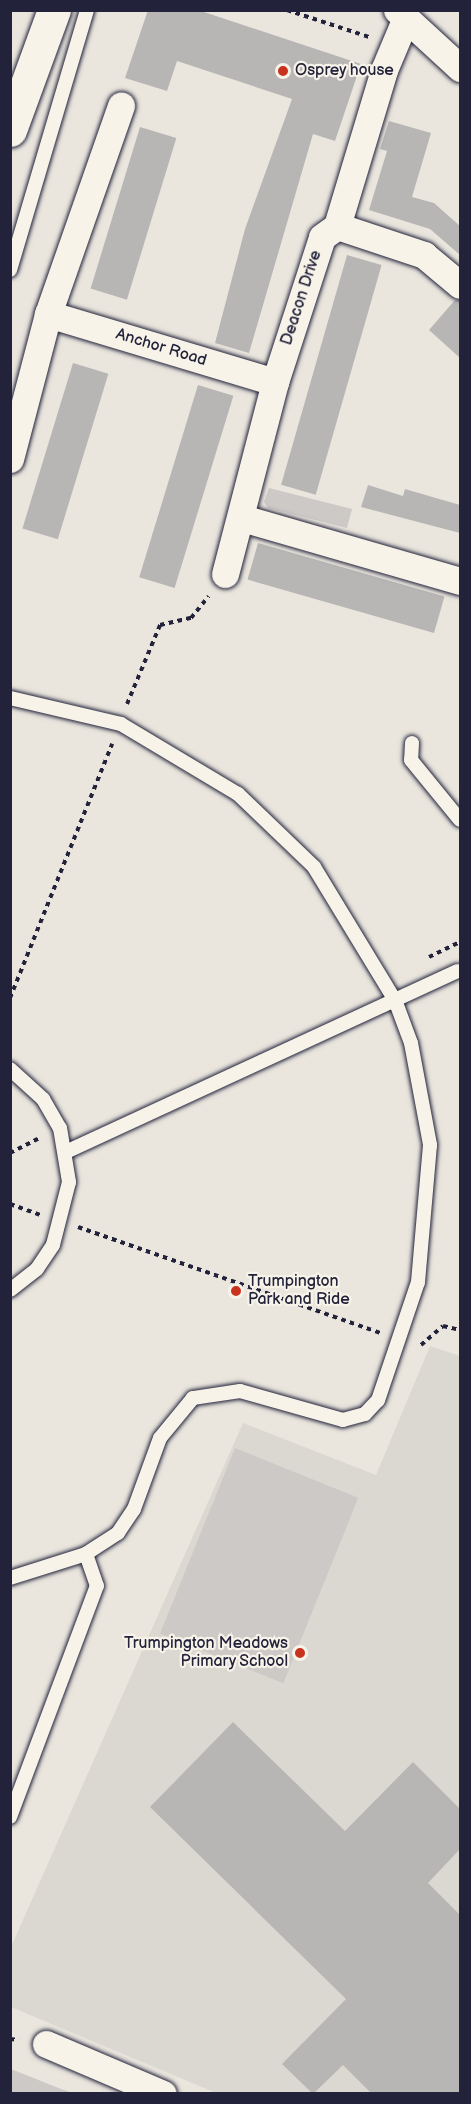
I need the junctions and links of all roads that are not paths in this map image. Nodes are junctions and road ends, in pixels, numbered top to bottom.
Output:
1 (54, 10) edge
2 (87, 10) edge
3 (401, 15) edge
4 (460, 68) edge
5 (121, 105) dead end
6 (10, 130) edge
7 (337, 226) junction
8 (10, 270) edge
9 (460, 285) edge
10 (48, 314) junction
11 (275, 382) junction
12 (10, 459) edge
13 (242, 518) junction
14 (225, 574) road end
15 (460, 582) edge
16 (10, 698) edge
17 (412, 743) dead end
18 (460, 820) edge
19 (457, 971) dead end
20 (395, 1000) junction
21 (10, 1069) edge
22 (68, 1151) junction
23 (10, 1290) edge
24 (86, 1554) junction
25 (10, 1578) edge
26 (10, 1817) edge
27 (46, 2044) dead end
28 (163, 2094) edge

1 - 6 main road
2 - 8 lane
3 - 4 street
3 - 7 street, Deacon Drive
5 - 10 street
7 - 9 street
7 - 11 street, Deacon Drive
10 - 11 street, Anchor Road
10 - 12 street
11 - 13 street, Deacon Drive
13 - 14 street, Deacon Drive
13 - 15 street
16 - 20 lane
17 - 18 lane
19 - 20 lane
20 - 22 lane
20 - 24 lane
21 - 22 lane
22 - 23 lane
24 - 25 lane
24 - 26 lane
27 - 28 street

